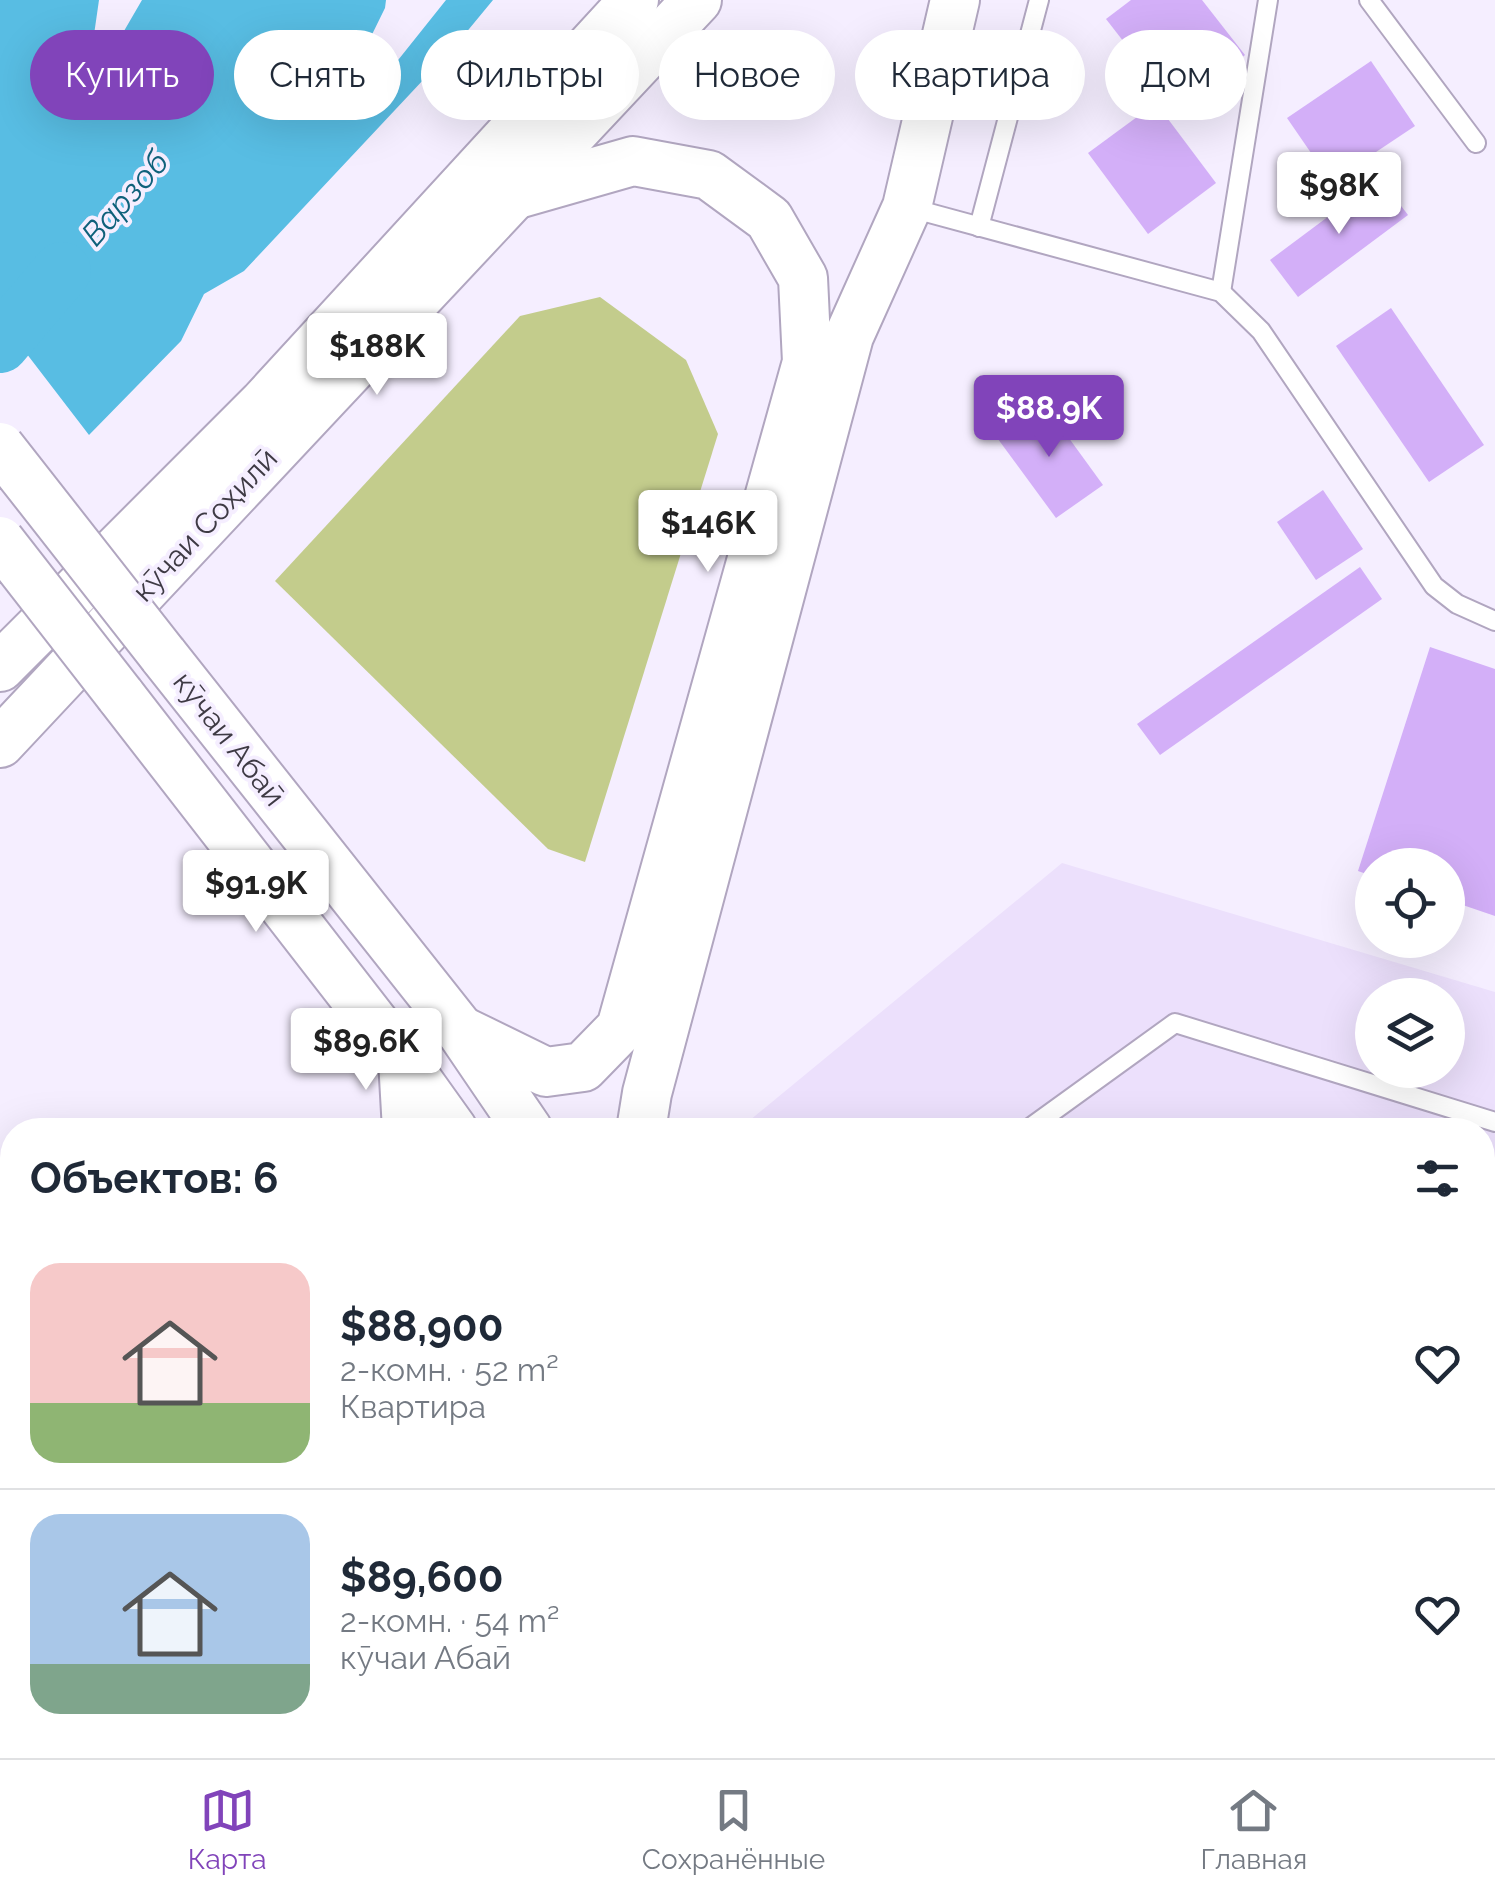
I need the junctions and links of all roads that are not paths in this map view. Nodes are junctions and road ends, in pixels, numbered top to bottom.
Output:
1 (634, 0) edge
2 (697, 0) edge
3 (954, 0) edge
4 (1039, 0) edge
5 (1268, 0) edge
6 (1369, 0) edge
7 (1476, 143) dead end
8 (514, 195) junction
9 (906, 207) junction
10 (979, 227) junction
11 (1221, 292) junction
12 (0, 447) edge
13 (0, 541) edge
14 (1495, 621) edge
15 (0, 666) edge
16 (0, 743) edge
17 (460, 1030) junction
18 (402, 1060) junction
19 (406, 1118) edge
20 (443, 1118) edge
21 (520, 1118) edge
22 (643, 1118) edge
23 (1043, 1118) edge
24 (1482, 1118) edge

1 - 15 main road
2 - 8 main road, кӯчаи Соҳилӣ
3 - 9 main road
4 - 10 lane
5 - 11 lane
6 - 7 lane
8 - 16 main road, кӯчаи Соҳилӣ
8 - 17 main road
9 - 10 lane
9 - 22 main road
10 - 11 lane
11 - 14 lane
12 - 17 main road, кӯчаи Абаӣ, bridge
13 - 18 main road, кӯчаи Абаӣ, bridge
17 - 21 main road, кӯчаи Абаӣ
18 - 19 main road
18 - 20 main road, кӯчаи Абаӣ
23 - 24 lane

